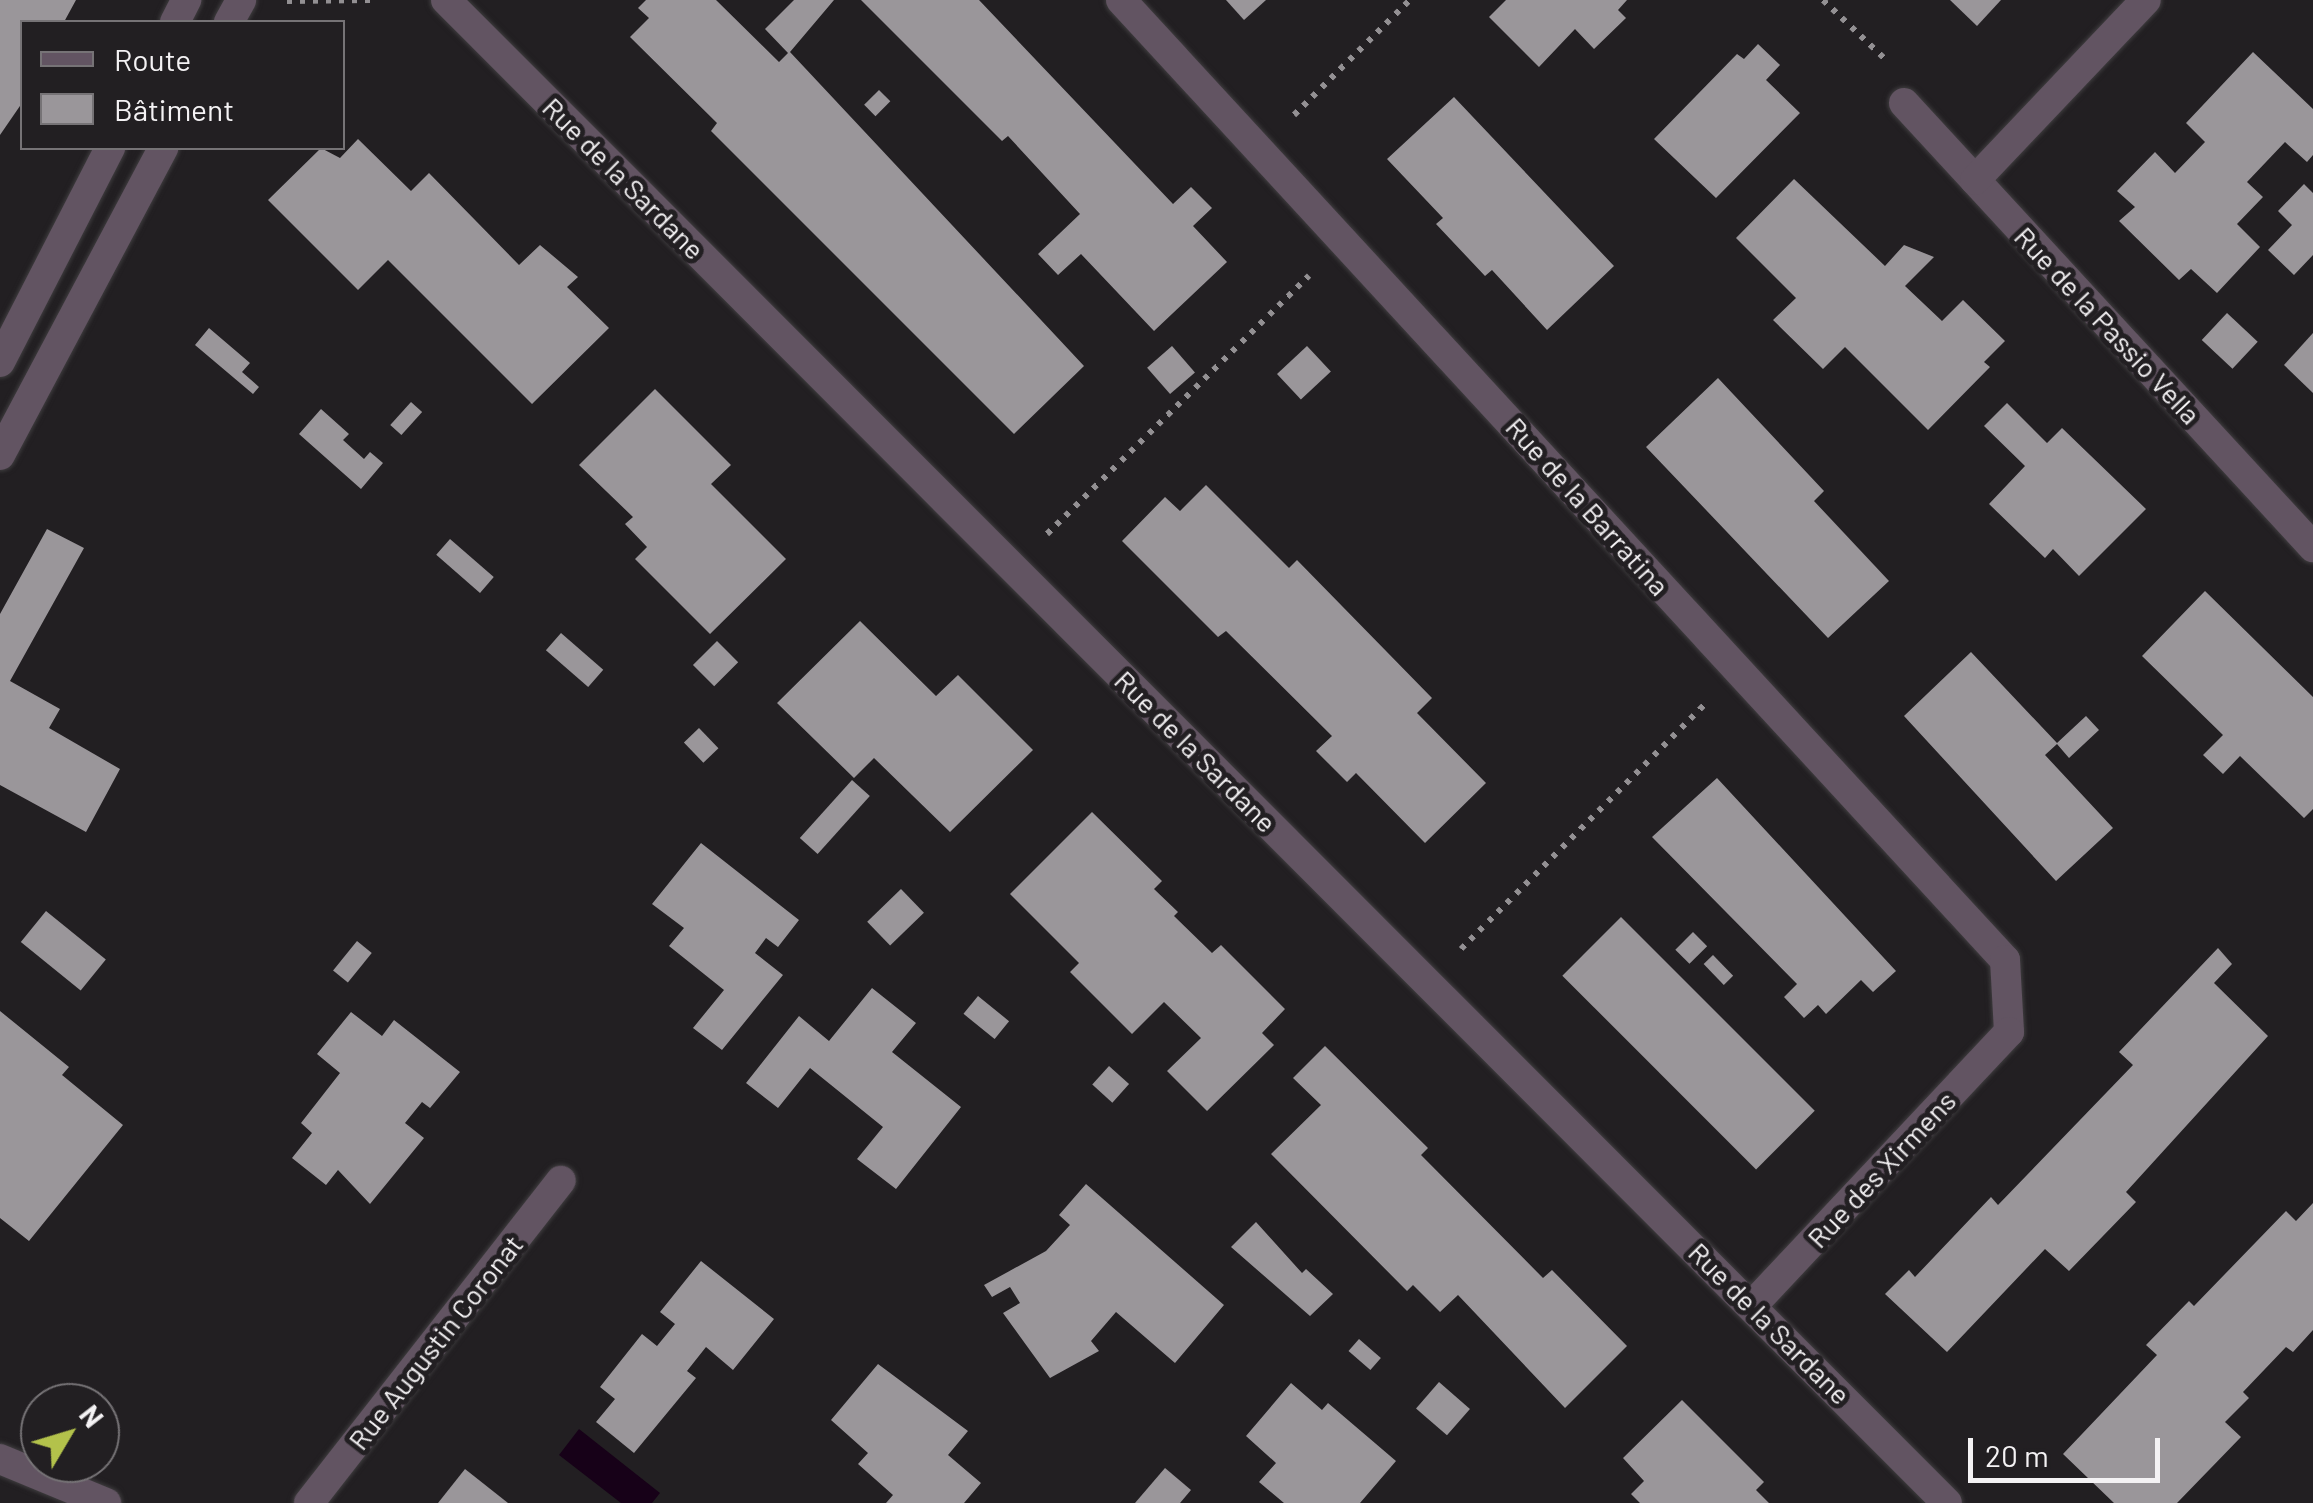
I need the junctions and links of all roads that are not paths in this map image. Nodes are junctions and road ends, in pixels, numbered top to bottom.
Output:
1 (446, 0) edge
2 (1121, 0) edge
3 (2146, 0) edge
4 (1904, 103) road end
5 (109, 150) edge
6 (162, 150) edge
7 (1975, 180) junction
8 (0, 362) edge
9 (0, 454) edge
10 (2313, 546) edge
11 (2010, 1032) joint
12 (561, 1181) dead end
13 (1754, 1305) junction
14 (0, 1459) edge
15 (106, 1503) edge
16 (309, 1503) edge
17 (1947, 1503) edge

1 - 13 street, Rue de la Sardane
2 - 11 street, Rue de la Barratina
3 - 7 street
4 - 7 street, Rue de la Passio Vella
5 - 8 street
6 - 9 street
7 - 10 street, Rue de la Passio Vella
11 - 13 street, Rue des Xirmens
12 - 16 street, Rue Augustin Coronat
13 - 17 street, Rue de la Sardane
14 - 15 street

